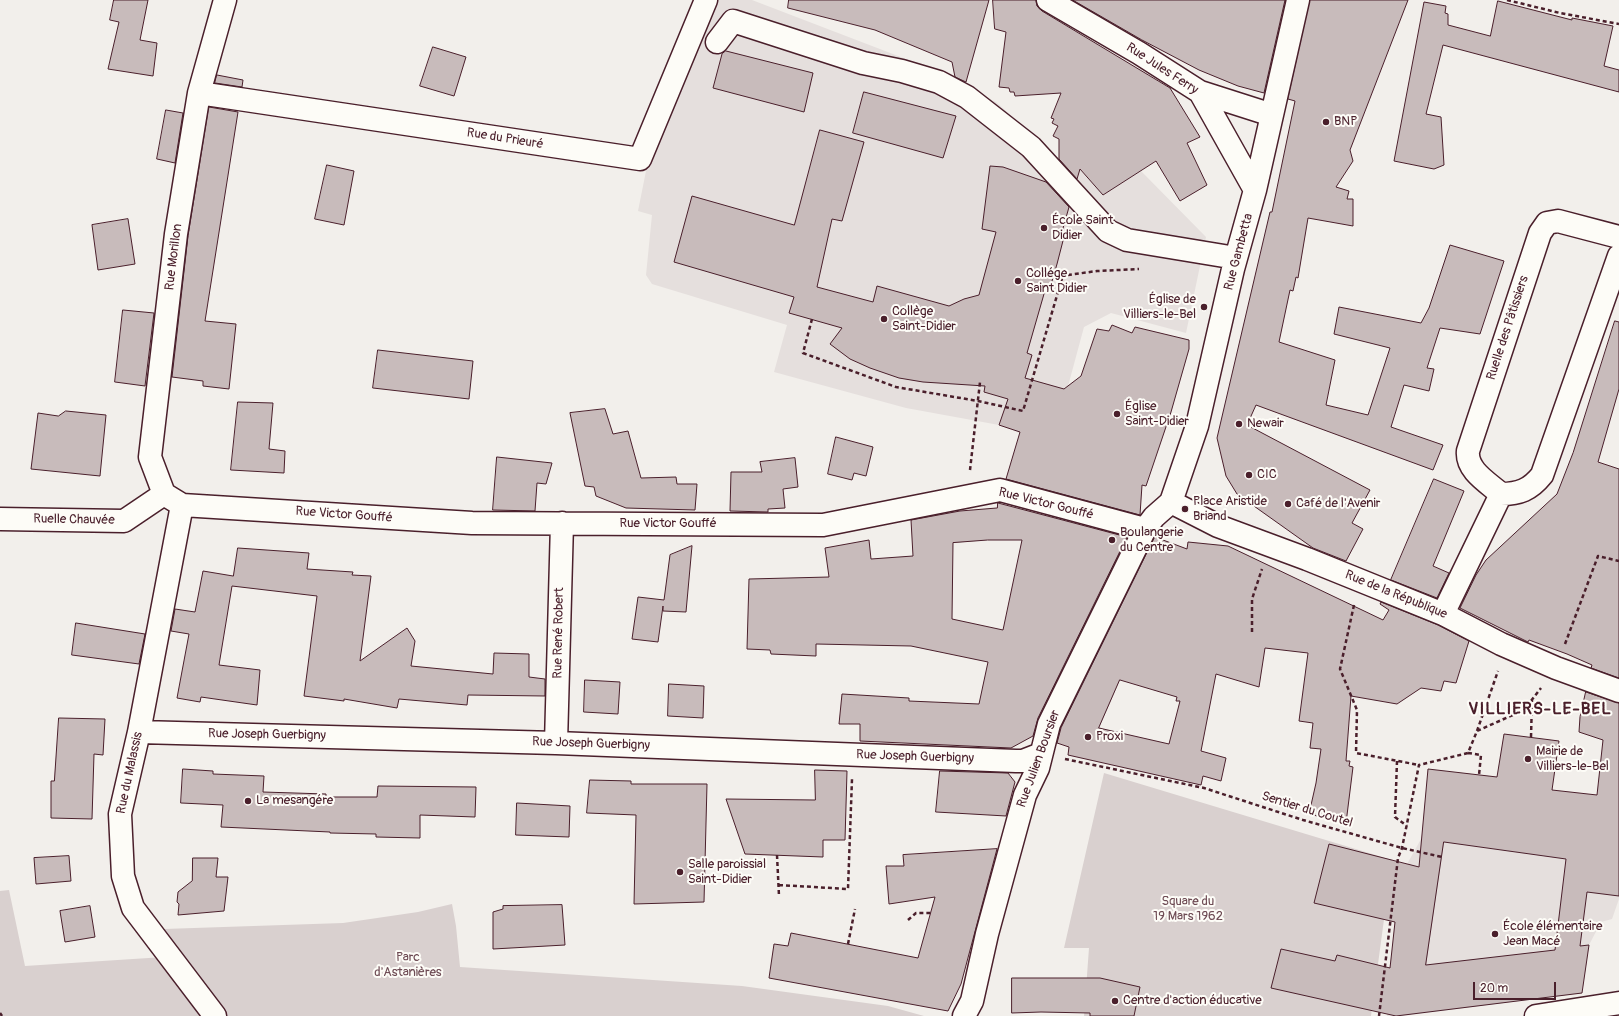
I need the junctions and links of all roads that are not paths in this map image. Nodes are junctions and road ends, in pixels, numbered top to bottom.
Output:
1 (225, 0) edge
2 (706, 0) edge
3 (1048, 0) edge
4 (1298, 0) edge
5 (717, 42) dead end
6 (1200, 92) junction
7 (199, 93) junction
8 (1272, 115) junction
9 (1255, 190) junction
10 (1619, 237) edge
11 (1619, 256) edge
12 (1236, 258) junction
13 (164, 494) junction
14 (1501, 494) junction
15 (1171, 502) junction
16 (182, 505) junction
17 (0, 519) edge
18 (562, 524) junction
19 (1145, 529) junction
20 (1443, 614) junction
21 (1619, 691) edge
22 (139, 732) junction
23 (556, 742) junction
24 (1041, 754) junction
25 (1619, 1003) edge
26 (215, 1016) edge
27 (964, 1016) edge
28 (1540, 1016) edge

1 - 7 street, Rue Morillon
2 - 7 street, Rue du Prieuré
3 - 6 street, Rue Jules Ferry
4 - 8 street, Rue Gambetta
5 - 12 street
6 - 8 street
6 - 9 street, Rue Jules Ferry
7 - 13 street, Rue Morillon
8 - 9 street, Rue Gambetta
9 - 12 street, Rue Gambetta
10 - 14 street, Ruelle des Pâtissiers
11 - 14 street
12 - 15 street, Rue Gambetta
13 - 16 street
13 - 17 street, Ruelle Chauvée
14 - 20 street
15 - 19 street, Rue Julien Boursier
15 - 20 street, Rue de la République
16 - 18 street, Rue Victor Gouffé
16 - 22 street, Rue du Malassis
18 - 19 street, Rue Victor Gouffé
18 - 23 street, Rue René Robert
19 - 24 street, Rue Julien Boursier
20 - 21 street, Rue de la République
22 - 23 street, Rue Joseph Guerbigny
22 - 26 street, Rue du Malassis
23 - 24 street, Rue Joseph Guerbigny
24 - 27 street, Rue Julien Boursier
25 - 28 street

